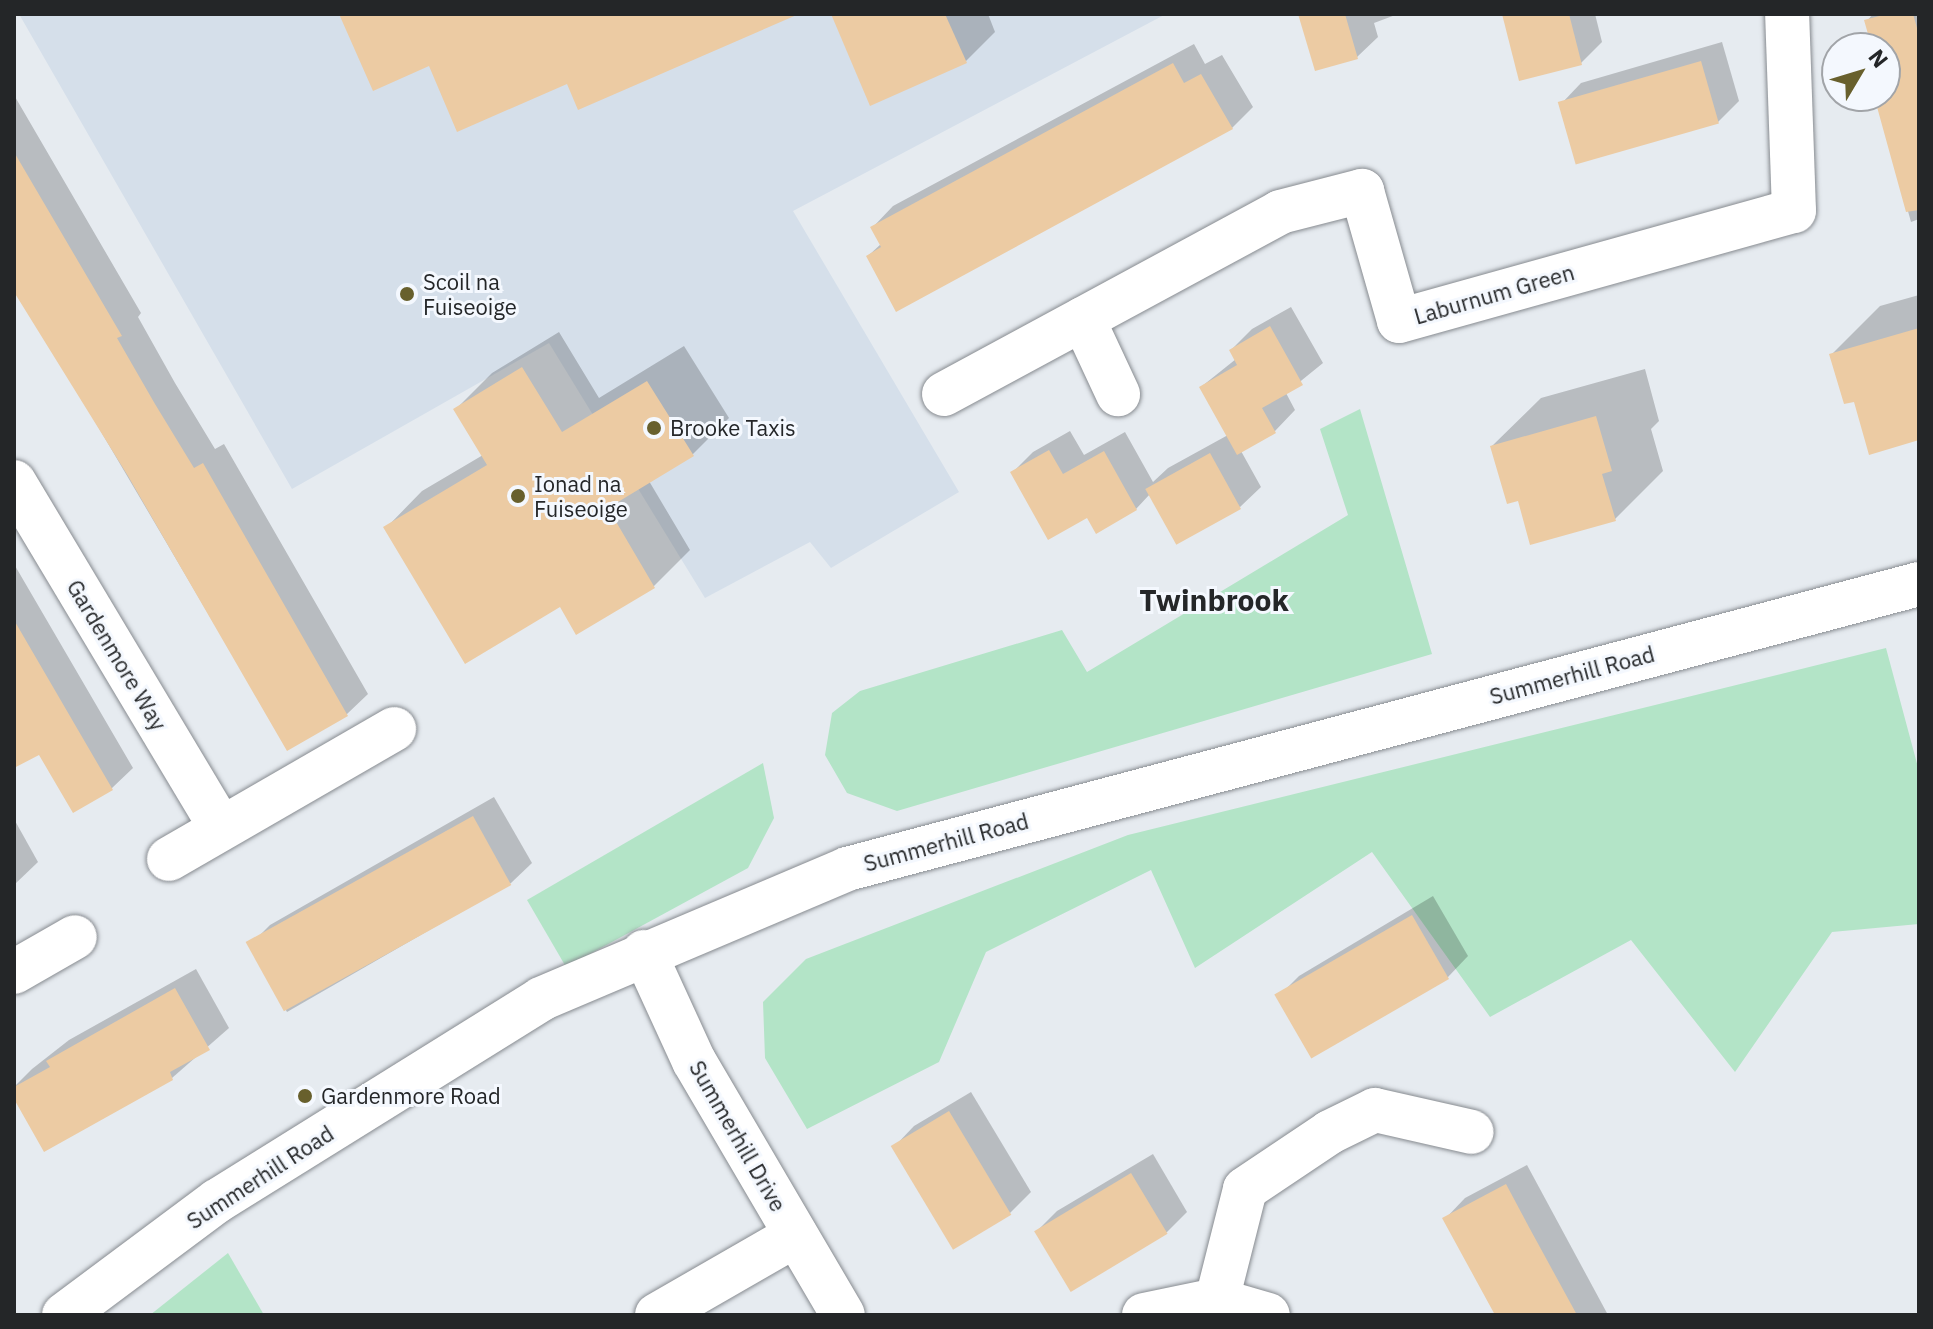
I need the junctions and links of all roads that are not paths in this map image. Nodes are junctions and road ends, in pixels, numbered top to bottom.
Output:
1 (1787, 14) edge
2 (1083, 319) junction
3 (944, 394) dead end
4 (1118, 394) dead end
5 (14, 482) edge
6 (1916, 594) edge
7 (394, 729) dead end
8 (221, 828) junction
9 (169, 859) dead end
10 (75, 937) dead end
11 (644, 952) junction
12 (14, 972) edge
13 (1472, 1132) dead end
14 (796, 1235) junction
15 (1217, 1300) junction
16 (64, 1315) edge
17 (657, 1315) edge
18 (843, 1315) edge
19 (1144, 1315) edge
20 (1268, 1315) edge

1 - 2 street, Laburnum Green
2 - 3 street, Laburnum Green
2 - 4 street
5 - 8 street, Gardenmore Way
6 - 11 street, Summerhill Road
7 - 8 street
8 - 9 street
10 - 12 street
11 - 14 street, Summerhill Drive
11 - 16 street, Summerhill Road
13 - 15 street
14 - 17 street
14 - 18 street, Summerhill Drive
15 - 19 street
15 - 20 street

